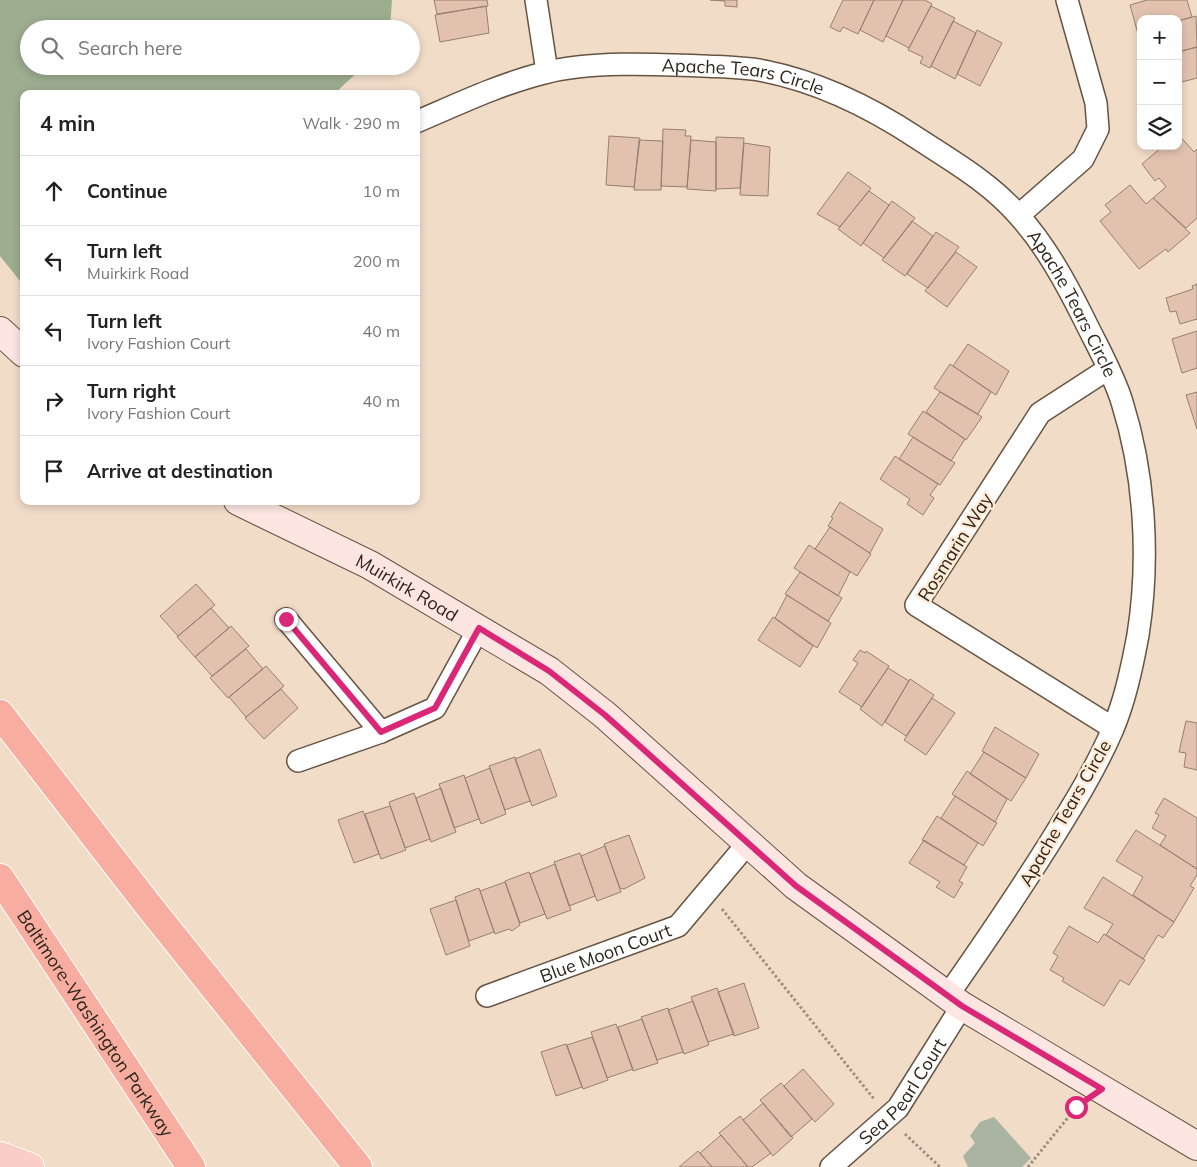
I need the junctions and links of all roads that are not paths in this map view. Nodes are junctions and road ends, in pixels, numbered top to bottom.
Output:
1 (536, 0) edge
2 (1067, 0) edge
3 (547, 72) junction
4 (420, 120) edge
5 (1019, 215) junction
6 (0, 330) edge
7 (20, 349) edge
8 (1108, 369) junction
9 (246, 505) edge
10 (286, 619) dead end
11 (479, 628) junction
12 (0, 714) edge
13 (1114, 728) junction
14 (381, 732) junction
15 (298, 761) dead end
16 (748, 843) junction
17 (0, 878) edge
18 (487, 996) dead end
19 (955, 1001) junction
20 (1197, 1146) edge
21 (0, 1156) edge
22 (30, 1167) edge
23 (191, 1167) edge
24 (358, 1167) edge
25 (831, 1167) edge

1 - 3 street
2 - 5 street
3 - 4 street, Apache Tears Circle
3 - 5 street, Apache Tears Circle
5 - 8 street, Apache Tears Circle
6 - 7 main road
8 - 13 street, Apache Tears Circle
8 - 13 street, Rosmarin Way
9 - 11 main road, Muirkirk Road
10 - 14 street
11 - 14 street
11 - 16 main road, Muirkirk Road
12 - 24 highway
13 - 19 street, Apache Tears Circle
14 - 15 street
16 - 18 street, Blue Moon Court
16 - 19 main road, Muirkirk Road
17 - 23 highway, Baltimore-Washington Parkway
19 - 20 main road, Muirkirk Road
19 - 25 street, Sea Pearl Court
21 - 22 main road

